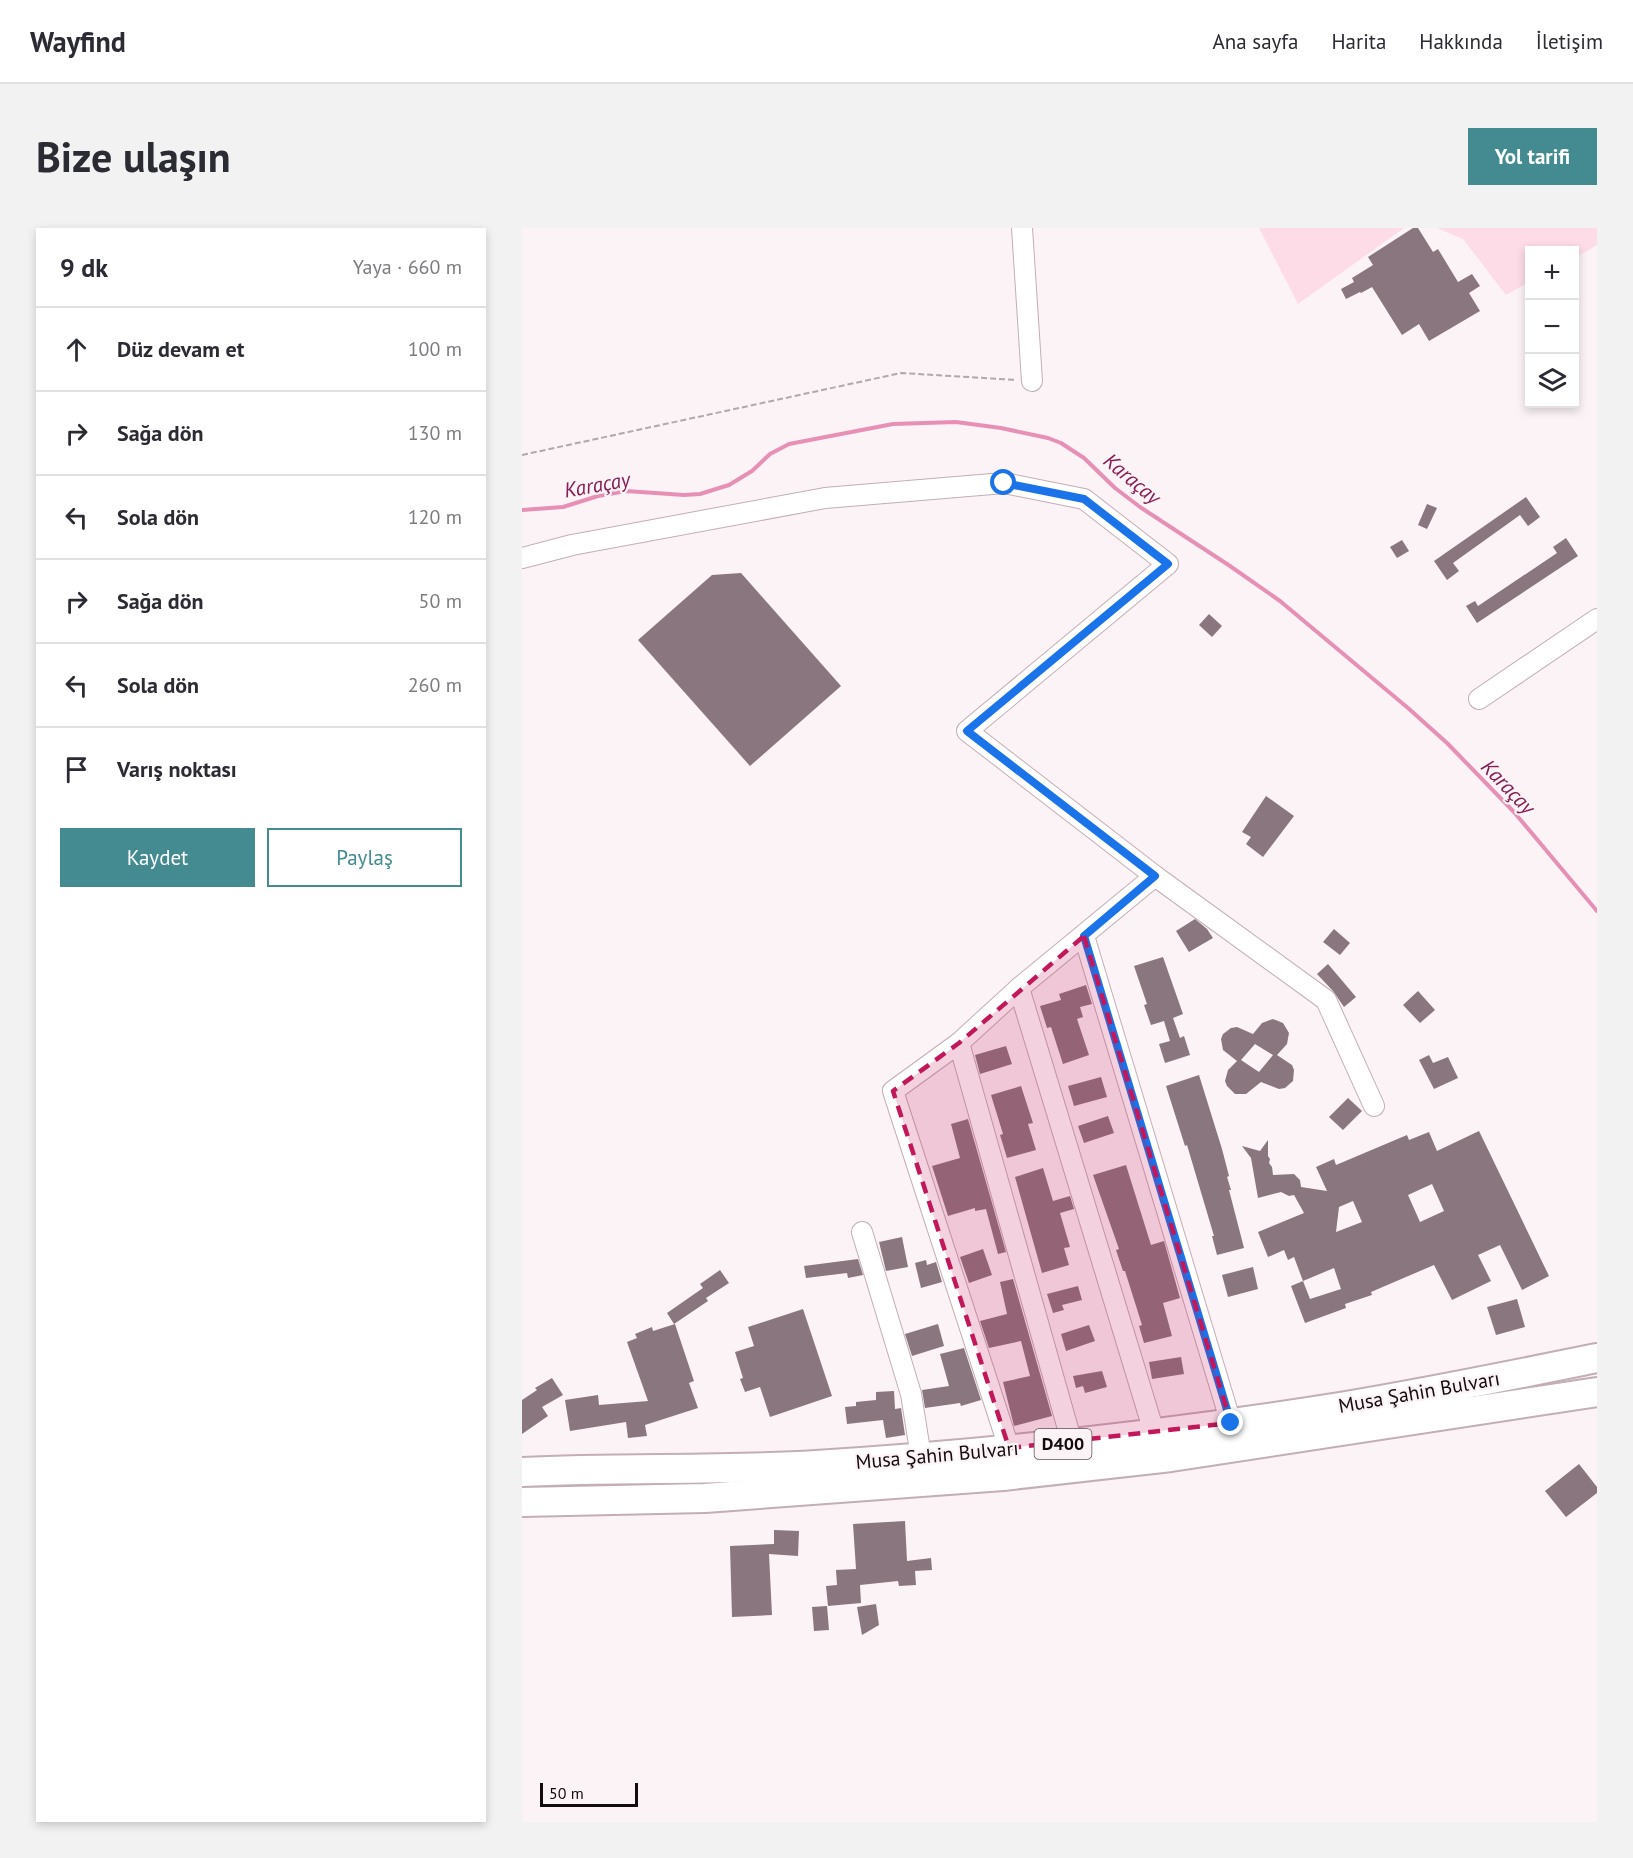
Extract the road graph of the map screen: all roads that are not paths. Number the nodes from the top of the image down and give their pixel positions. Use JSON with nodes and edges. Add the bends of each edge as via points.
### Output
{"nodes":[{"id":1,"x":1022,"y":228,"type":"edge"},
{"id":2,"x":1032,"y":381,"type":"road end"},
{"id":3,"x":522,"y":558,"type":"edge"},
{"id":4,"x":1597,"y":619,"type":"edge"},
{"id":5,"x":1479,"y":699,"type":"dead end"},
{"id":6,"x":1155,"y":876,"type":"junction"},
{"id":7,"x":1084,"y":936,"type":"junction"},
{"id":8,"x":1019,"y":988,"type":"junction"},
{"id":9,"x":959,"y":1043,"type":"junction"},
{"id":10,"x":1374,"y":1106,"type":"dead end"},
{"id":11,"x":862,"y":1232,"type":"dead end"},
{"id":12,"x":1597,"y":1358,"type":"edge"},
{"id":13,"x":1596,"y":1394,"type":"edge"},
{"id":14,"x":1231,"y":1423,"type":"junction"},
{"id":15,"x":1154,"y":1432,"type":"junction"},
{"id":16,"x":1072,"y":1443,"type":"junction"},
{"id":17,"x":1009,"y":1448,"type":"junction"},
{"id":18,"x":921,"y":1457,"type":"junction"},
{"id":19,"x":522,"y":1472,"type":"edge"},
{"id":20,"x":522,"y":1502,"type":"edge"}],
"edges":[{"from":1,"to":2,"type":"street"},
{"from":3,"to":6,"type":"street","via":[[572,545],[825,498],[1004,483],[1084,499],[1168,564],[967,731]]},
{"from":4,"to":5,"type":"street"},
{"from":6,"to":7,"type":"street"},
{"from":6,"to":10,"type":"street","via":[[1326,1000]]},
{"from":7,"to":8,"type":"street"},
{"from":7,"to":14,"type":"street"},
{"from":8,"to":9,"type":"street"},
{"from":8,"to":15,"type":"street"},
{"from":9,"to":16,"type":"street"},
{"from":9,"to":17,"type":"street","via":[[893,1091]]},
{"from":11,"to":18,"type":"street","via":[[911,1394]]},
{"from":12,"to":14,"type":"highway","name":"Musa Şahin Bulvarı","number":"D400","via":[[1347,1406]]},
{"from":13,"to":20,"type":"highway","name":"Musa Şahin Bulvarı","number":"D400","via":[[1171,1457],[1003,1476],[705,1498]]},
{"from":14,"to":15,"type":"highway","name":"Musa Şahin Bulvarı","number":"D400"},
{"from":15,"to":16,"type":"highway","name":"Musa Şahin Bulvarı","number":"D400"},
{"from":16,"to":17,"type":"highway","name":"Musa Şahin Bulvarı","number":"D400"},
{"from":17,"to":18,"type":"highway","name":"Musa Şahin Bulvarı","number":"D400"},
{"from":18,"to":19,"type":"highway","name":"Musa Şahin Bulvarı","number":"D400","via":[[716,1469]]}]}
